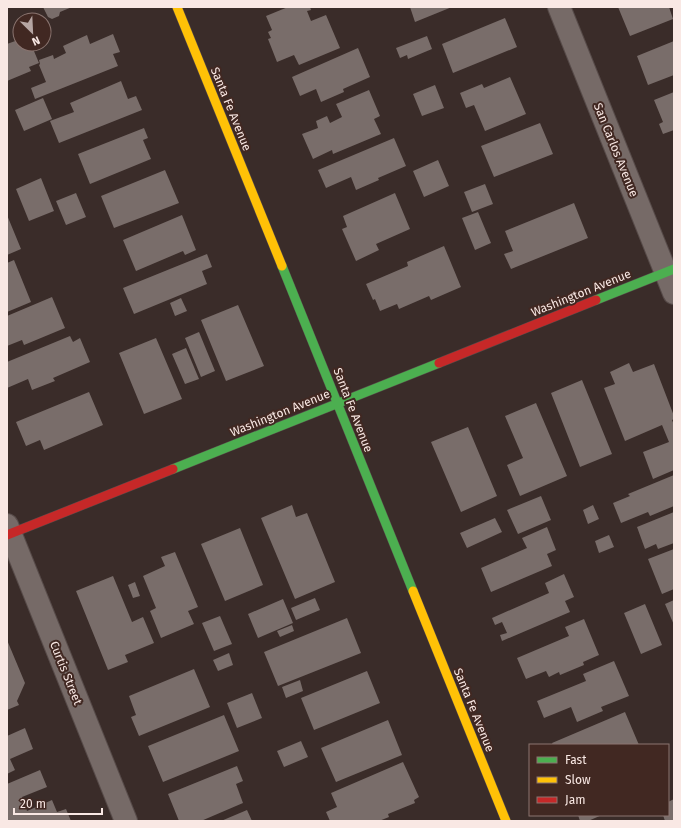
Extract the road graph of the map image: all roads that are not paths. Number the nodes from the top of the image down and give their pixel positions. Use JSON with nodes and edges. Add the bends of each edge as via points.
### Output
{"nodes":[{"id":1,"x":177,"y":7,"type":"edge"},
{"id":2,"x":559,"y":7,"type":"edge"},
{"id":3,"x":670,"y":271,"type":"edge"},
{"id":4,"x":674,"y":293,"type":"edge"},
{"id":5,"x":337,"y":403,"type":"junction"},
{"id":6,"x":8,"y":531,"type":"edge"},
{"id":7,"x":126,"y":821,"type":"edge"},
{"id":8,"x":506,"y":821,"type":"edge"}],
"edges":[{"from":1,"to":5,"type":"street","name":"Santa Fe Avenue"},
{"from":2,"to":3,"type":"street","name":"San Carlos Avenue"},
{"from":3,"to":4,"type":"street","name":"San Carlos Avenue"},
{"from":3,"to":5,"type":"street","name":"Washington Avenue"},
{"from":5,"to":6,"type":"street","name":"Washington Avenue"},
{"from":5,"to":8,"type":"street","name":"Santa Fe Avenue"},
{"from":6,"to":7,"type":"street","name":"Curtis Street"}]}
